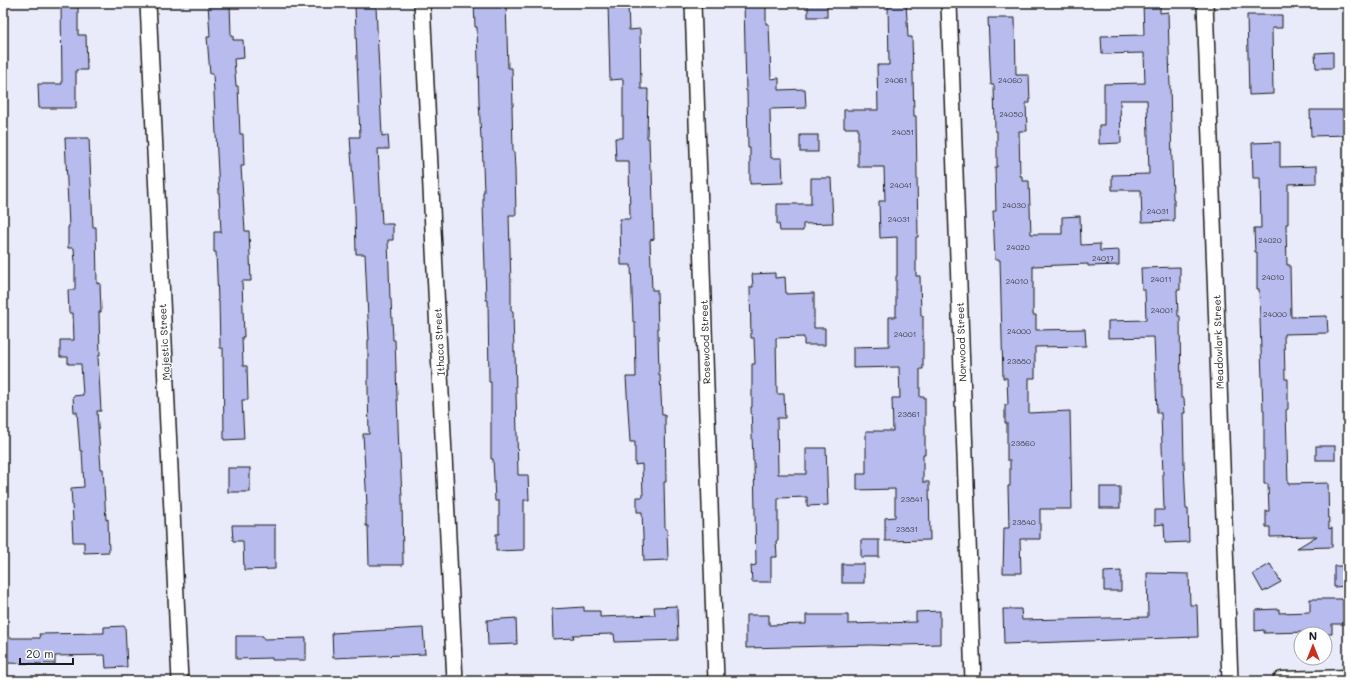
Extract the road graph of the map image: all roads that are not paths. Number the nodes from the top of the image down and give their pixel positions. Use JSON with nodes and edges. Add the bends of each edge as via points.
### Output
{"nodes":[{"id":1,"x":148,"y":3,"type":"edge"},
{"id":2,"x":422,"y":3,"type":"edge"},
{"id":3,"x":693,"y":3,"type":"edge"},
{"id":4,"x":949,"y":3,"type":"edge"},
{"id":5,"x":1206,"y":3,"type":"edge"},
{"id":6,"x":1348,"y":679,"type":"edge"},
{"id":7,"x":180,"y":681,"type":"edge"},
{"id":8,"x":455,"y":681,"type":"edge"},
{"id":9,"x":716,"y":681,"type":"edge"},
{"id":10,"x":973,"y":681,"type":"edge"},
{"id":11,"x":1230,"y":681,"type":"edge"},
{"id":12,"x":1282,"y":681,"type":"edge"}],
"edges":[{"from":1,"to":7,"type":"street","name":"Majestic Street"},
{"from":2,"to":8,"type":"street","name":"Ithaca Street"},
{"from":3,"to":9,"type":"street","name":"Rosewood Street"},
{"from":4,"to":10,"type":"street","name":"Norwood Street"},
{"from":5,"to":11,"type":"street","name":"Meadowlark Street"},
{"from":6,"to":12,"type":"street"}]}
